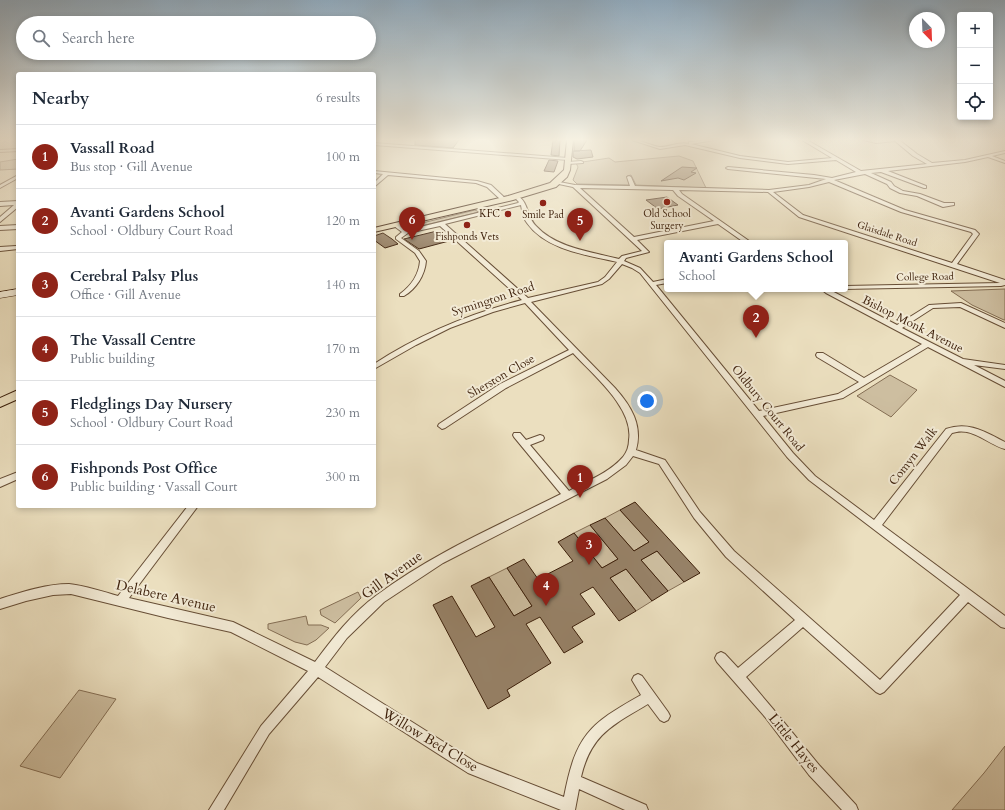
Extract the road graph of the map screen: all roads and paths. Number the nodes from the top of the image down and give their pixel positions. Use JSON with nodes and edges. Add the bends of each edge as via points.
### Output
{"nodes":[{"id":1,"x":629,"y":177,"type":"dead end"},
{"id":2,"x":15,"y":178,"type":"edge"},
{"id":3,"x":435,"y":178,"type":"edge"},
{"id":4,"x":560,"y":178,"type":"edge"},
{"id":5,"x":822,"y":178,"type":"edge"},
{"id":6,"x":840,"y":178,"type":"edge"},
{"id":7,"x":878,"y":178,"type":"edge"},
{"id":8,"x":900,"y":178,"type":"edge"},
{"id":9,"x":831,"y":180,"type":"junction"},
{"id":10,"x":551,"y":184,"type":"junction"},
{"id":11,"x":575,"y":186,"type":"junction"},
{"id":12,"x":0,"y":187,"type":"edge"},
{"id":13,"x":924,"y":187,"type":"dead end"},
{"id":14,"x":633,"y":188,"type":"junction"},
{"id":15,"x":675,"y":189,"type":"junction"},
{"id":16,"x":769,"y":191,"type":"junction"},
{"id":17,"x":516,"y":196,"type":"junction"},
{"id":18,"x":503,"y":199,"type":"junction"},
{"id":19,"x":522,"y":202,"type":"junction"},
{"id":20,"x":16,"y":203,"type":"edge"},
{"id":21,"x":0,"y":204,"type":"edge"},
{"id":22,"x":952,"y":204,"type":"dead end"},
{"id":23,"x":16,"y":205,"type":"edge"},
{"id":24,"x":508,"y":207,"type":"junction"},
{"id":25,"x":524,"y":211,"type":"junction"},
{"id":26,"x":0,"y":220,"type":"edge"},
{"id":27,"x":720,"y":222,"type":"junction"},
{"id":28,"x":442,"y":224,"type":"junction"},
{"id":29,"x":396,"y":225,"type":"junction"},
{"id":30,"x":16,"y":227,"type":"edge"},
{"id":31,"x":0,"y":228,"type":"edge"},
{"id":32,"x":376,"y":230,"type":"edge"},
{"id":33,"x":406,"y":232,"type":"junction"},
{"id":34,"x":633,"y":238,"type":"junction"},
{"id":35,"x":745,"y":240,"type":"edge"},
{"id":36,"x":16,"y":248,"type":"dead end"},
{"id":37,"x":0,"y":249,"type":"edge"},
{"id":38,"x":620,"y":261,"type":"junction"},
{"id":39,"x":953,"y":265,"type":"junction"},
{"id":40,"x":664,"y":282,"type":"edge"},
{"id":41,"x":1005,"y":282,"type":"edge"},
{"id":42,"x":653,"y":284,"type":"junction"},
{"id":43,"x":848,"y":288,"type":"edge"},
{"id":44,"x":16,"y":292,"type":"edge"},
{"id":45,"x":830,"y":292,"type":"edge"},
{"id":46,"x":0,"y":295,"type":"edge"},
{"id":47,"x":402,"y":295,"type":"dead end"},
{"id":48,"x":527,"y":300,"type":"junction"},
{"id":49,"x":1005,"y":326,"type":"edge"},
{"id":50,"x":897,"y":328,"type":"junction"},
{"id":51,"x":927,"y":344,"type":"junction"},
{"id":52,"x":574,"y":350,"type":"junction"},
{"id":53,"x":820,"y":355,"type":"dead end"},
{"id":54,"x":958,"y":360,"type":"junction"},
{"id":55,"x":376,"y":366,"type":"edge"},
{"id":56,"x":1005,"y":367,"type":"edge"},
{"id":57,"x":865,"y":382,"type":"junction"},
{"id":58,"x":1005,"y":384,"type":"edge"},
{"id":59,"x":16,"y":395,"type":"edge"},
{"id":60,"x":0,"y":403,"type":"edge"},
{"id":61,"x":757,"y":414,"type":"junction"},
{"id":62,"x":442,"y":426,"type":"dead end"},
{"id":63,"x":517,"y":435,"type":"dead end"},
{"id":64,"x":540,"y":438,"type":"dead end"},
{"id":65,"x":525,"y":444,"type":"junction"},
{"id":66,"x":1005,"y":446,"type":"edge"},
{"id":67,"x":631,"y":452,"type":"junction"},
{"id":68,"x":16,"y":476,"type":"edge"},
{"id":69,"x":0,"y":483,"type":"edge"},
{"id":70,"x":567,"y":495,"type":"junction"},
{"id":71,"x":192,"y":508,"type":"edge"},
{"id":72,"x":875,"y":526,"type":"junction"},
{"id":73,"x":967,"y":595,"type":"junction"},
{"id":74,"x":120,"y":601,"type":"junction"},
{"id":75,"x":0,"y":604,"type":"edge"},
{"id":76,"x":803,"y":620,"type":"junction"},
{"id":77,"x":1005,"y":623,"type":"edge"},
{"id":78,"x":721,"y":658,"type":"dead end"},
{"id":79,"x":317,"y":669,"type":"junction"},
{"id":80,"x":738,"y":676,"type":"junction"},
{"id":81,"x":638,"y":680,"type":"dead end"},
{"id":82,"x":649,"y":697,"type":"junction"},
{"id":83,"x":664,"y":716,"type":"dead end"},
{"id":84,"x":575,"y":781,"type":"junction"},
{"id":85,"x":569,"y":808,"type":"edge"},
{"id":86,"x":216,"y":810,"type":"edge"},
{"id":87,"x":641,"y":810,"type":"edge"},
{"id":88,"x":851,"y":810,"type":"edge"}],
"edges":[{"from":1,"to":14,"type":"street"},
{"from":2,"to":12,"type":"street"},
{"from":3,"to":18,"type":"street","via":[[477,182],[489,186]]},
{"from":4,"to":10,"type":"main road"},
{"from":5,"to":9,"type":"street"},
{"from":6,"to":9,"type":"street"},
{"from":7,"to":22,"type":"street","via":[[902,192],[943,204]]},
{"from":8,"to":13,"type":"street"},
{"from":9,"to":16,"type":"street","via":[[804,187]]},
{"from":9,"to":39,"type":"street","via":[[902,211],[973,231],[976,234]]},
{"from":10,"to":11,"type":"street"},
{"from":10,"to":17,"type":"main road"},
{"from":11,"to":14,"type":"street"},
{"from":11,"to":34,"type":"street"},
{"from":14,"to":15,"type":"street"},
{"from":15,"to":16,"type":"street"},
{"from":15,"to":27,"type":"street"},
{"from":16,"to":39,"type":"street","name":"Glaisdale Road","via":[[801,216]]},
{"from":17,"to":18,"type":"main road"},
{"from":17,"to":19,"type":"street"},
{"from":18,"to":29,"type":"main road"},
{"from":19,"to":24,"type":"street"},
{"from":19,"to":25,"type":"street","name":"Oldbury Court Road"},
{"from":20,"to":21,"type":"street"},
{"from":23,"to":26,"type":"street"},
{"from":24,"to":25,"type":"street"},
{"from":24,"to":28,"type":"street"},
{"from":25,"to":38,"type":"street","name":"Oldbury Court Road","via":[[535,228],[554,241],[580,252]]},
{"from":27,"to":34,"type":"street"},
{"from":27,"to":35,"type":"street"},
{"from":28,"to":33,"type":"street"},
{"from":28,"to":48,"type":"street"},
{"from":29,"to":32,"type":"main road"},
{"from":29,"to":33,"type":"street"},
{"from":30,"to":31,"type":"street"},
{"from":33,"to":47,"type":"street","via":[[398,238],[418,253],[423,262],[414,284]]},
{"from":34,"to":38,"type":"street","via":[[646,252],[626,256]]},
{"from":36,"to":37,"type":"street"},
{"from":38,"to":42,"type":"street","name":"Oldbury Court Road","via":[[636,268]]},
{"from":38,"to":48,"type":"street","name":"Symington Road","via":[[600,283]]},
{"from":39,"to":41,"type":"street","name":"Glaisdale Road"},
{"from":40,"to":42,"type":"street"},
{"from":41,"to":43,"type":"street","name":"College Road","via":[[999,285]]},
{"from":42,"to":61,"type":"street","name":"Oldbury Court Road"},
{"from":44,"to":46,"type":"main road"},
{"from":45,"to":50,"type":"street","name":"Bishop Monk Avenue"},
{"from":48,"to":52,"type":"street"},
{"from":48,"to":55,"type":"street","name":"Symington Road","via":[[428,336]]},
{"from":49,"to":50,"type":"street","via":[[960,305],[939,305],[932,306]]},
{"from":50,"to":51,"type":"street","name":"Bishop Monk Avenue"},
{"from":51,"to":54,"type":"street","name":"Bishop Monk Avenue"},
{"from":51,"to":57,"type":"street"},
{"from":52,"to":62,"type":"street","name":"Sherston Close","via":[[503,386]]},
{"from":52,"to":67,"type":"street","via":[[612,390],[632,418],[635,434]]},
{"from":53,"to":57,"type":"street"},
{"from":54,"to":56,"type":"street"},
{"from":54,"to":58,"type":"street","name":"Bishop Monk Avenue"},
{"from":57,"to":61,"type":"street","via":[[840,396]]},
{"from":59,"to":60,"type":"main road"},
{"from":61,"to":72,"type":"street","name":"Oldbury Court Road","via":[[812,478]]},
{"from":63,"to":65,"type":"street"},
{"from":64,"to":65,"type":"street"},
{"from":65,"to":70,"type":"street"},
{"from":66,"to":72,"type":"street","name":"Comyn Walk","via":[[967,429],[948,431]]},
{"from":67,"to":70,"type":"street","name":"Gill Avenue","via":[[628,458],[604,476]]},
{"from":67,"to":76,"type":"street","via":[[662,462],[690,505],[721,544]]},
{"from":68,"to":69,"type":"street"},
{"from":70,"to":79,"type":"street","name":"Gill Avenue","via":[[441,559],[380,599],[343,634]]},
{"from":71,"to":74,"type":"street"},
{"from":72,"to":73,"type":"street","name":"Oldbury Court Road"},
{"from":73,"to":76,"type":"street","via":[[880,688]]},
{"from":73,"to":77,"type":"street","name":"Oldbury Court Road"},
{"from":74,"to":75,"type":"street","name":"Delabere Avenue","via":[[72,589],[53,590]]},
{"from":74,"to":79,"type":"street","name":"Delabere Avenue","via":[[233,627]]},
{"from":76,"to":80,"type":"street"},
{"from":78,"to":80,"type":"street","name":"Little Hayes"},
{"from":79,"to":85,"type":"street","name":"Willow Bed Close","via":[[473,768]]},
{"from":79,"to":86,"type":"street","name":"Gill Avenue","via":[[265,730]]},
{"from":80,"to":88,"type":"street","name":"Little Hayes","via":[[814,770]]},
{"from":81,"to":82,"type":"street"},
{"from":82,"to":83,"type":"street"},
{"from":82,"to":84,"type":"street","name":"Willow Bed Close","via":[[613,718],[592,737],[580,756]]},
{"from":84,"to":85,"type":"street","name":"Willow Bed Close"},
{"from":84,"to":87,"type":"street"}]}
